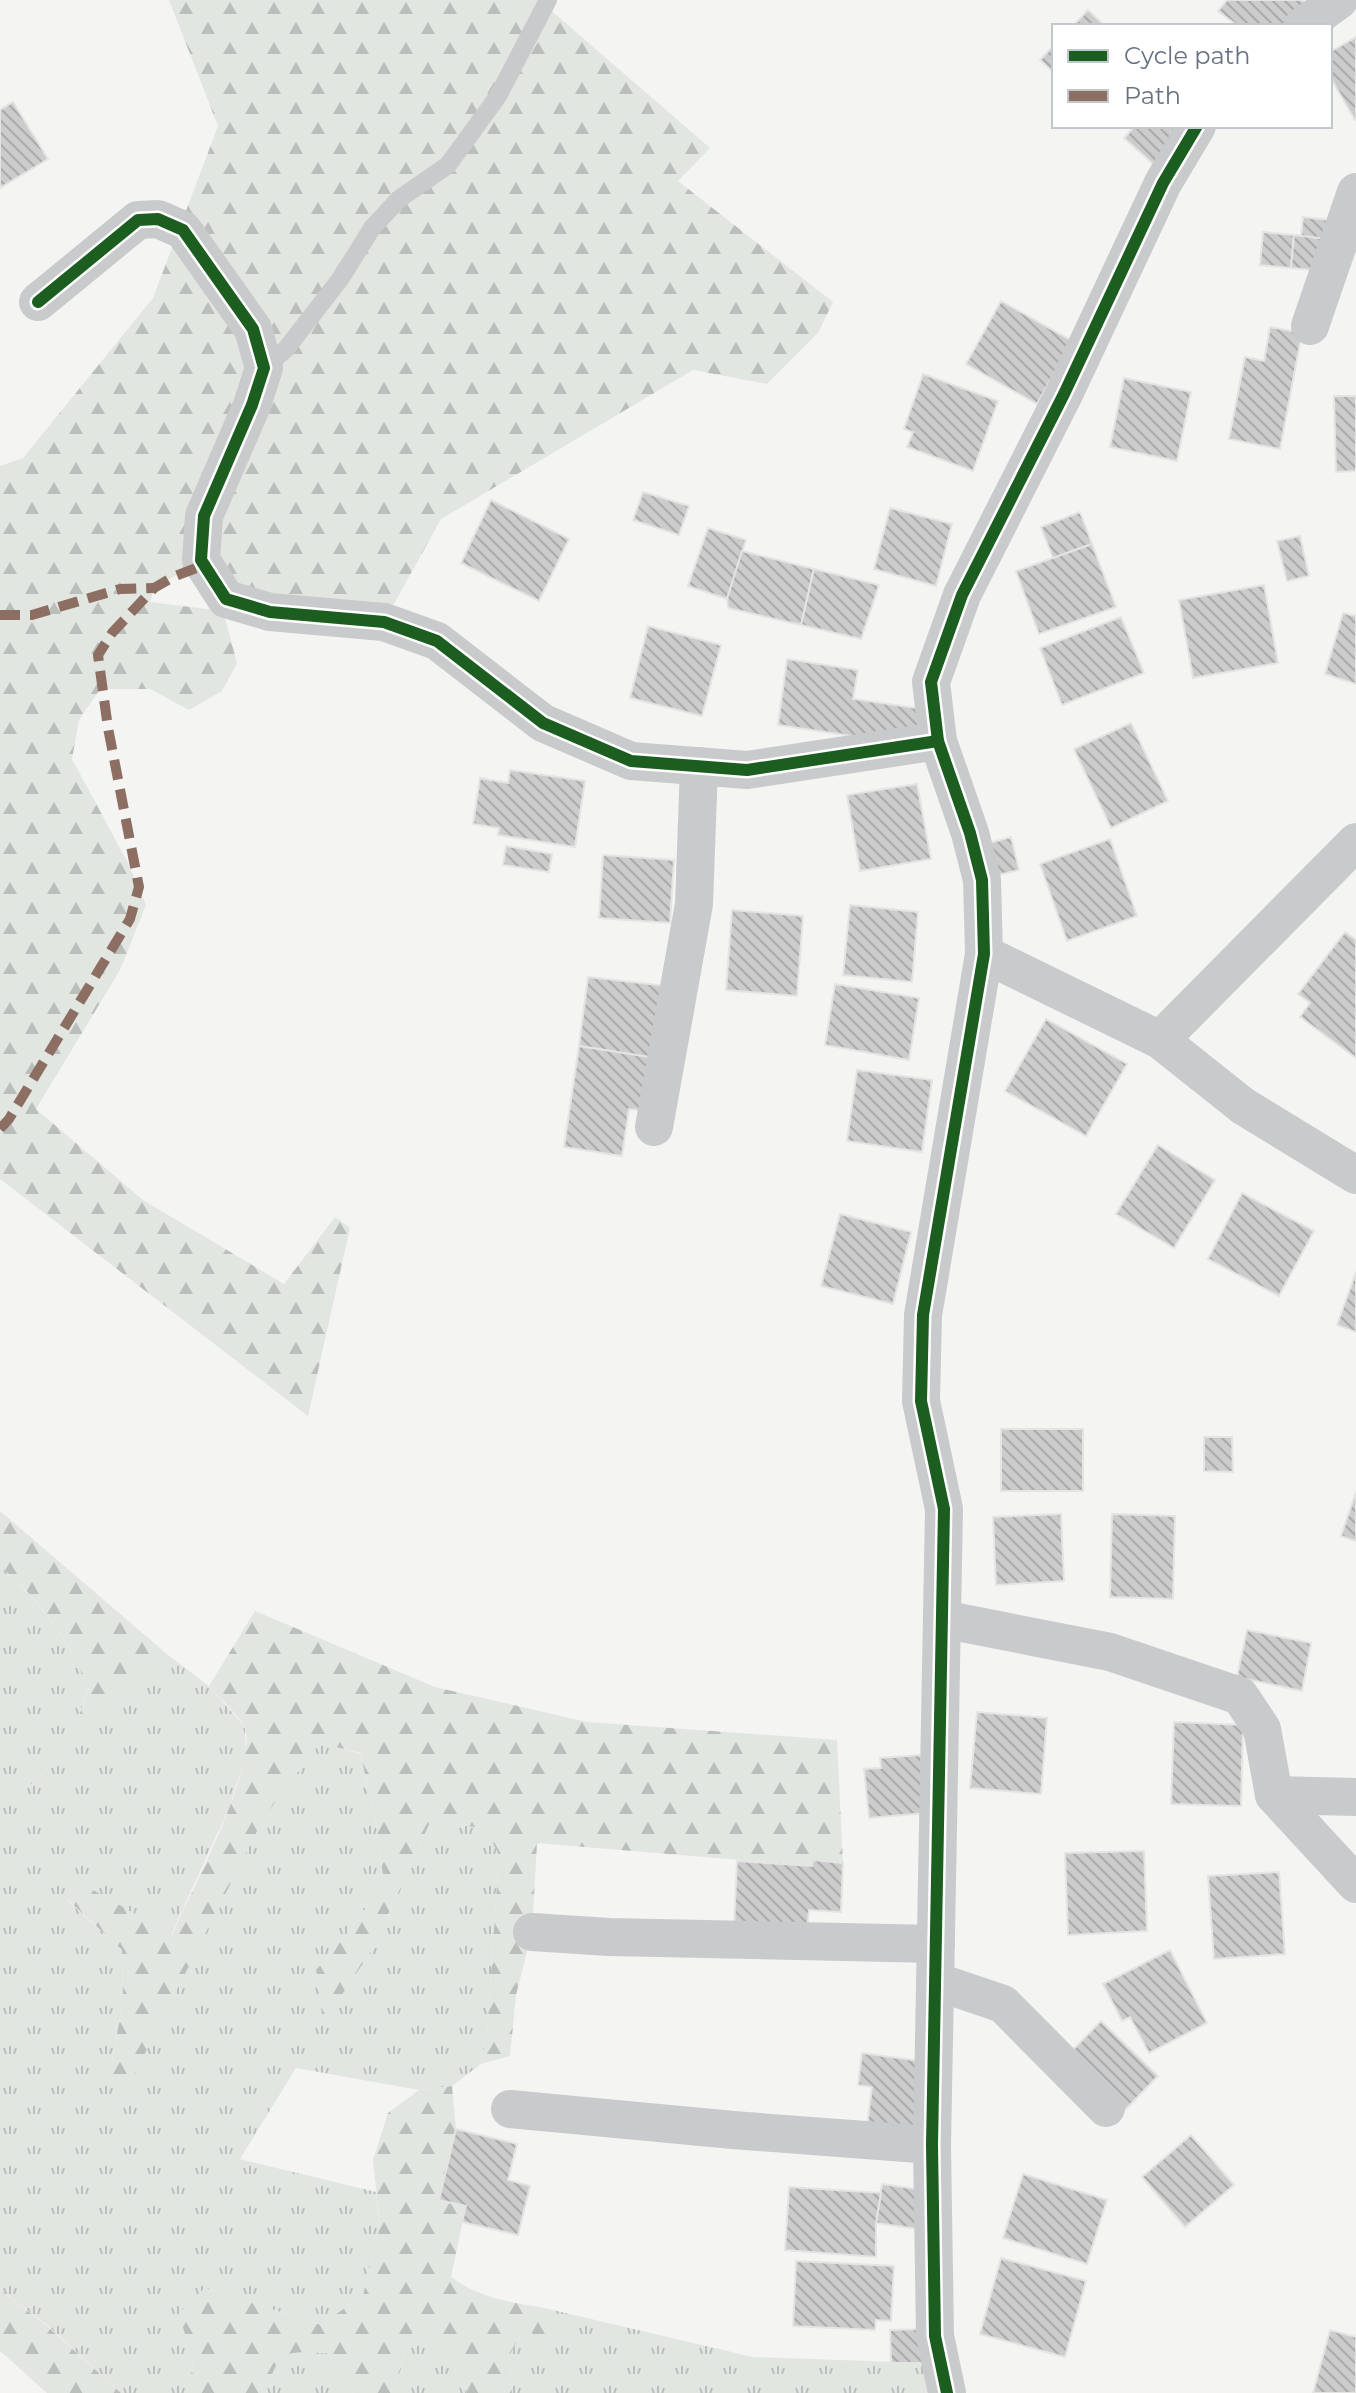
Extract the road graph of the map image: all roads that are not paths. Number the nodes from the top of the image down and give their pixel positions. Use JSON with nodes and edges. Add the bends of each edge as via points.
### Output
{"nodes":[{"id":1,"x":548,"y":0,"type":"edge"},
{"id":2,"x":1339,"y":0,"type":"edge"},
{"id":3,"x":1306,"y":24,"type":"edge"},
{"id":4,"x":1196,"y":128,"type":"edge"},
{"id":5,"x":1356,"y":192,"type":"edge"},
{"id":6,"x":38,"y":302,"type":"dead end"},
{"id":7,"x":1310,"y":326,"type":"dead end"},
{"id":8,"x":264,"y":368,"type":"junction"},
{"id":9,"x":938,"y":741,"type":"junction"},
{"id":10,"x":699,"y":766,"type":"junction"},
{"id":11,"x":1356,"y":842,"type":"edge"},
{"id":12,"x":984,"y":954,"type":"junction"},
{"id":13,"x":1160,"y":1040,"type":"junction"},
{"id":14,"x":654,"y":1127,"type":"dead end"},
{"id":15,"x":1356,"y":1175,"type":"edge"},
{"id":16,"x":942,"y":1619,"type":"junction"},
{"id":17,"x":1274,"y":1795,"type":"junction"},
{"id":18,"x":1356,"y":1797,"type":"edge"},
{"id":19,"x":1356,"y":1884,"type":"edge"},
{"id":20,"x":532,"y":1932,"type":"dead end"},
{"id":21,"x":935,"y":1963,"type":"junction"},
{"id":22,"x":1106,"y":2108,"type":"dead end"},
{"id":23,"x":510,"y":2109,"type":"dead end"},
{"id":24,"x":932,"y":2145,"type":"junction"},
{"id":25,"x":947,"y":2393,"type":"edge"}],
"edges":[{"from":1,"to":8,"type":"lane","via":[[498,96],[448,165],[399,199],[372,228],[323,302]]},
{"from":2,"to":3,"type":"street"},
{"from":4,"to":9,"type":"street","via":[[1163,183],[962,595],[931,682]]},
{"from":5,"to":7,"type":"street"},
{"from":6,"to":8,"type":"street","via":[[138,220],[158,219],[183,230],[253,329]]},
{"from":8,"to":10,"type":"street","via":[[204,516],[201,560],[226,599],[270,612],[384,622],[437,641],[543,723],[631,761]]},
{"from":9,"to":10,"type":"street","via":[[747,770]]},
{"from":9,"to":12,"type":"street","via":[[982,880]]},
{"from":10,"to":14,"type":"street","via":[[694,904]]},
{"from":11,"to":13,"type":"street"},
{"from":12,"to":13,"type":"street"},
{"from":12,"to":16,"type":"street","via":[[923,1315],[921,1401],[944,1509]]},
{"from":13,"to":15,"type":"street","via":[[1243,1106]]},
{"from":16,"to":17,"type":"street","via":[[1110,1652],[1240,1696],[1262,1729]]},
{"from":16,"to":21,"type":"street"},
{"from":17,"to":18,"type":"street"},
{"from":17,"to":19,"type":"street"},
{"from":20,"to":21,"type":"street"},
{"from":21,"to":22,"type":"street","via":[[1003,2004]]},
{"from":21,"to":24,"type":"street"},
{"from":23,"to":24,"type":"street"},
{"from":24,"to":25,"type":"street","via":[[935,2336]]}]}
